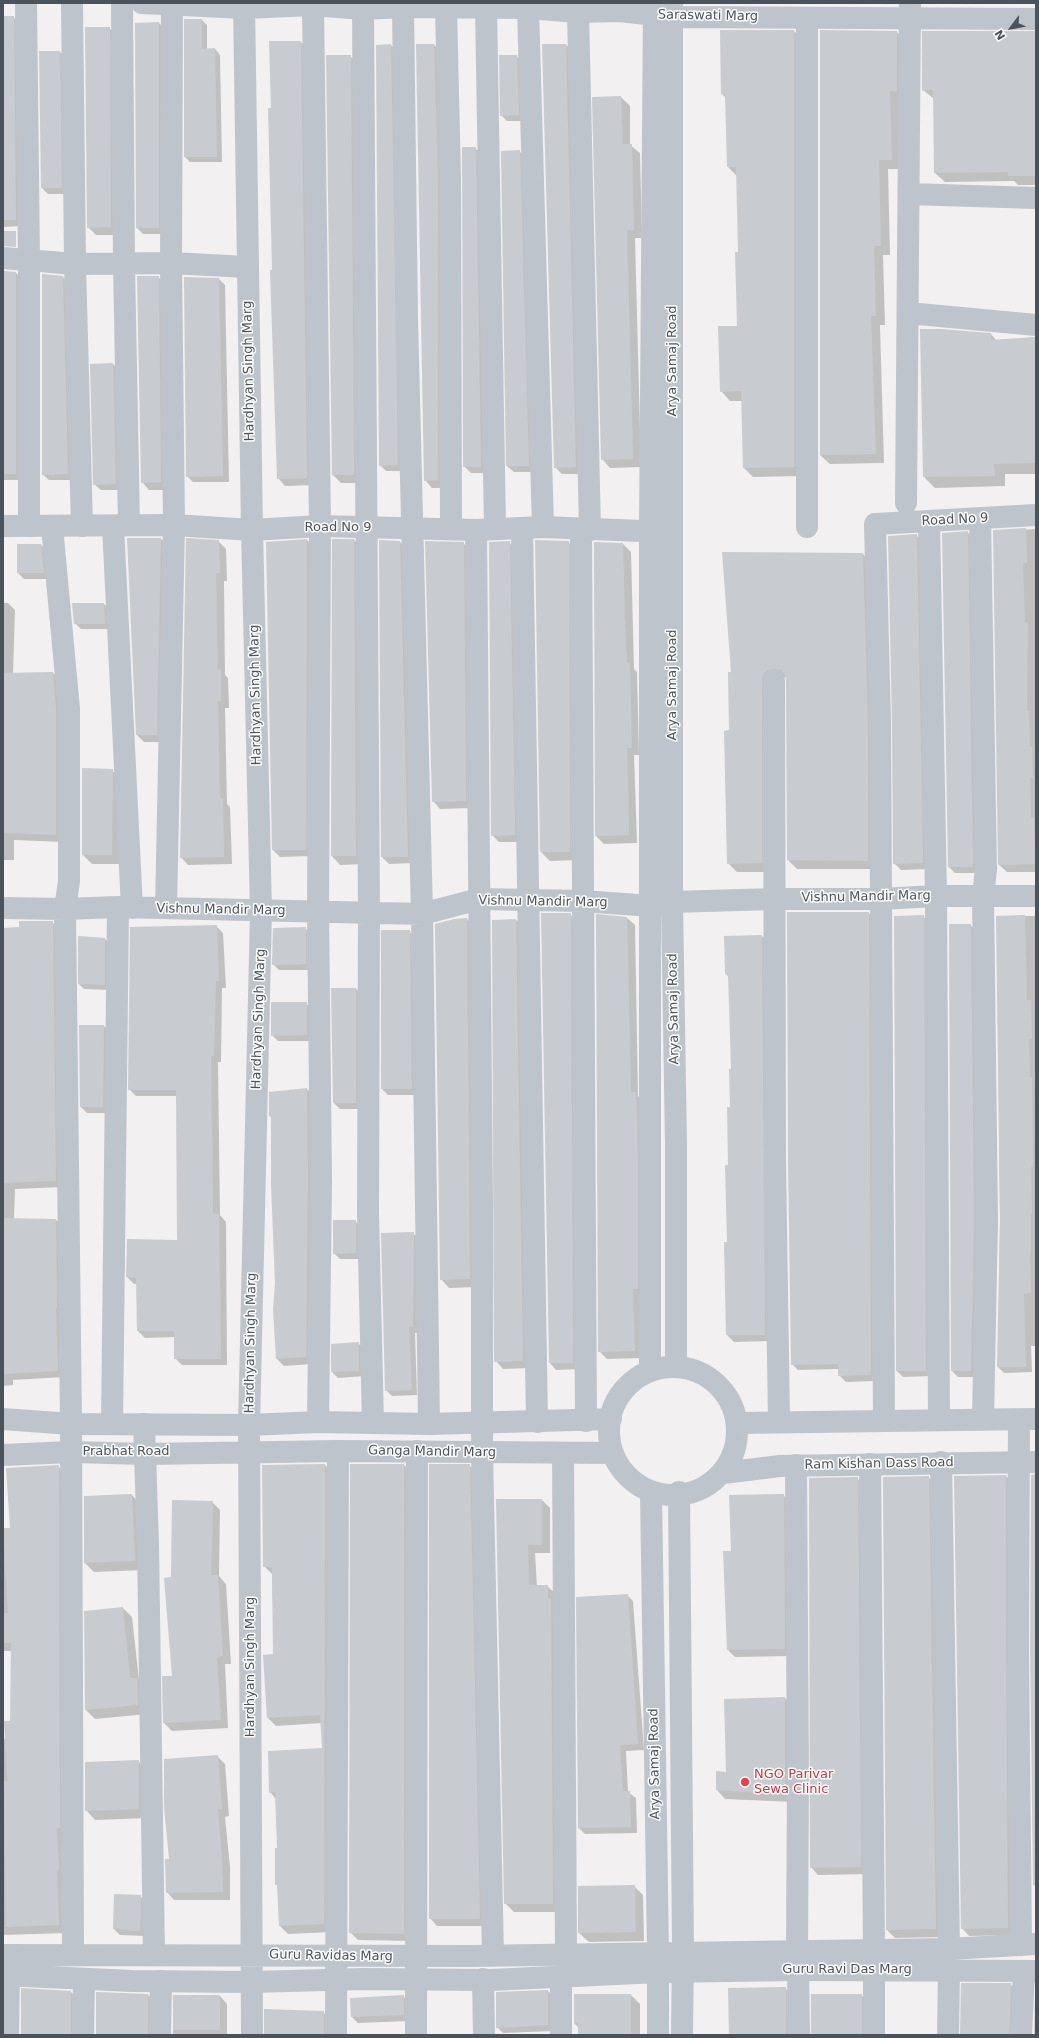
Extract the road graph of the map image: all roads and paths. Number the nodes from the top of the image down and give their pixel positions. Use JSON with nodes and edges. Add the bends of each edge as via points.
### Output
{"nodes":[{"id":1,"x":26,"y":3,"type":"edge"},
{"id":2,"x":72,"y":3,"type":"edge"},
{"id":3,"x":122,"y":3,"type":"edge"},
{"id":4,"x":142,"y":3,"type":"edge"},
{"id":5,"x":172,"y":4,"type":"edge"},
{"id":6,"x":244,"y":5,"type":"edge"},
{"id":7,"x":313,"y":5,"type":"junction"},
{"id":8,"x":403,"y":7,"type":"junction"},
{"id":9,"x":446,"y":8,"type":"junction"},
{"id":10,"x":486,"y":8,"type":"junction"},
{"id":11,"x":528,"y":8,"type":"junction"},
{"id":12,"x":363,"y":9,"type":"junction"},
{"id":13,"x":663,"y":10,"type":"edge"},
{"id":14,"x":910,"y":10,"type":"edge"},
{"id":15,"x":578,"y":12,"type":"junction"},
{"id":16,"x":807,"y":18,"type":"junction"},
{"id":17,"x":1036,"y":19,"type":"edge"},
{"id":18,"x":909,"y":194,"type":"junction"},
{"id":19,"x":1036,"y":198,"type":"edge"},
{"id":20,"x":3,"y":258,"type":"edge"},
{"id":21,"x":29,"y":260,"type":"junction"},
{"id":22,"x":171,"y":263,"type":"junction"},
{"id":23,"x":75,"y":264,"type":"junction"},
{"id":24,"x":124,"y":264,"type":"junction"},
{"id":25,"x":247,"y":267,"type":"junction"},
{"id":26,"x":908,"y":313,"type":"junction"},
{"id":27,"x":1036,"y":325,"type":"edge"},
{"id":28,"x":906,"y":503,"type":"dead end"},
{"id":29,"x":1036,"y":515,"type":"edge"},
{"id":30,"x":980,"y":518,"type":"junction"},
{"id":31,"x":929,"y":521,"type":"junction"},
{"id":32,"x":174,"y":525,"type":"junction"},
{"id":33,"x":3,"y":526,"type":"edge"},
{"id":34,"x":29,"y":526,"type":"junction"},
{"id":35,"x":82,"y":526,"type":"junction"},
{"id":36,"x":121,"y":526,"type":"junction"},
{"id":37,"x":320,"y":526,"type":"junction"},
{"id":38,"x":52,"y":527,"type":"junction"},
{"id":39,"x":543,"y":527,"type":"junction"},
{"id":40,"x":807,"y":527,"type":"dead end"},
{"id":41,"x":365,"y":528,"type":"junction"},
{"id":42,"x":414,"y":528,"type":"junction"},
{"id":43,"x":451,"y":528,"type":"junction"},
{"id":44,"x":522,"y":528,"type":"junction"},
{"id":45,"x":252,"y":530,"type":"junction"},
{"id":46,"x":485,"y":530,"type":"junction"},
{"id":47,"x":586,"y":530,"type":"junction"},
{"id":48,"x":650,"y":532,"type":"junction"},
{"id":49,"x":673,"y":532,"type":"junction"},
{"id":50,"x":774,"y":681,"type":"dead end"},
{"id":51,"x":936,"y":896,"type":"junction"},
{"id":52,"x":983,"y":896,"type":"junction"},
{"id":53,"x":1036,"y":896,"type":"edge"},
{"id":54,"x":479,"y":899,"type":"junction"},
{"id":55,"x":774,"y":899,"type":"junction"},
{"id":56,"x":880,"y":899,"type":"junction"},
{"id":57,"x":527,"y":901,"type":"junction"},
{"id":58,"x":583,"y":901,"type":"junction"},
{"id":59,"x":662,"y":904,"type":"junction"},
{"id":60,"x":3,"y":908,"type":"edge"},
{"id":61,"x":125,"y":908,"type":"junction"},
{"id":62,"x":166,"y":908,"type":"junction"},
{"id":63,"x":65,"y":909,"type":"junction"},
{"id":64,"x":261,"y":910,"type":"junction"},
{"id":65,"x":318,"y":911,"type":"junction"},
{"id":66,"x":369,"y":912,"type":"junction"},
{"id":67,"x":422,"y":914,"type":"junction"},
{"id":68,"x":676,"y":1367,"type":"junction"},
{"id":69,"x":650,"y":1371,"type":"junction"},
{"id":70,"x":3,"y":1419,"type":"edge"},
{"id":71,"x":611,"y":1419,"type":"junction"},
{"id":72,"x":940,"y":1419,"type":"junction"},
{"id":73,"x":1028,"y":1419,"type":"edge"},
{"id":74,"x":983,"y":1420,"type":"junction"},
{"id":75,"x":586,"y":1421,"type":"junction"},
{"id":76,"x":884,"y":1421,"type":"junction"},
{"id":77,"x":318,"y":1422,"type":"junction"},
{"id":78,"x":537,"y":1422,"type":"junction"},
{"id":79,"x":779,"y":1422,"type":"junction"},
{"id":80,"x":373,"y":1423,"type":"junction"},
{"id":81,"x":482,"y":1423,"type":"junction"},
{"id":82,"x":737,"y":1423,"type":"junction"},
{"id":83,"x":71,"y":1424,"type":"junction"},
{"id":84,"x":112,"y":1424,"type":"junction"},
{"id":85,"x":144,"y":1424,"type":"junction"},
{"id":86,"x":249,"y":1424,"type":"junction"},
{"id":87,"x":429,"y":1424,"type":"junction"},
{"id":88,"x":338,"y":1451,"type":"junction"},
{"id":89,"x":417,"y":1451,"type":"junction"},
{"id":90,"x":71,"y":1452,"type":"junction"},
{"id":91,"x":250,"y":1452,"type":"junction"},
{"id":92,"x":482,"y":1452,"type":"junction"},
{"id":93,"x":563,"y":1453,"type":"junction"},
{"id":94,"x":613,"y":1453,"type":"junction"},
{"id":95,"x":146,"y":1454,"type":"junction"},
{"id":96,"x":3,"y":1455,"type":"edge"},
{"id":97,"x":941,"y":1462,"type":"junction"},
{"id":98,"x":1027,"y":1462,"type":"edge"},
{"id":99,"x":870,"y":1464,"type":"junction"},
{"id":100,"x":796,"y":1465,"type":"junction"},
{"id":101,"x":723,"y":1473,"type":"junction"},
{"id":102,"x":651,"y":1492,"type":"junction"},
{"id":103,"x":679,"y":1492,"type":"junction"},
{"id":104,"x":1029,"y":1945,"type":"edge"},
{"id":105,"x":874,"y":1950,"type":"junction"},
{"id":106,"x":566,"y":1953,"type":"junction"},
{"id":107,"x":73,"y":1954,"type":"junction"},
{"id":108,"x":252,"y":1954,"type":"junction"},
{"id":109,"x":3,"y":1955,"type":"edge"},
{"id":110,"x":154,"y":1955,"type":"junction"},
{"id":111,"x":493,"y":1955,"type":"junction"},
{"id":112,"x":337,"y":1956,"type":"junction"},
{"id":113,"x":417,"y":1957,"type":"junction"},
{"id":114,"x":949,"y":1959,"type":"junction"},
{"id":115,"x":798,"y":1960,"type":"junction"},
{"id":116,"x":658,"y":1962,"type":"junction"},
{"id":117,"x":683,"y":1962,"type":"junction"},
{"id":118,"x":874,"y":1971,"type":"junction"},
{"id":119,"x":1030,"y":1971,"type":"edge"},
{"id":120,"x":6,"y":1975,"type":"edge"},
{"id":121,"x":561,"y":1977,"type":"junction"},
{"id":122,"x":84,"y":1979,"type":"junction"},
{"id":123,"x":416,"y":1979,"type":"junction"},
{"id":124,"x":336,"y":1980,"type":"junction"},
{"id":125,"x":483,"y":1980,"type":"junction"},
{"id":126,"x":161,"y":1981,"type":"junction"},
{"id":127,"x":252,"y":1982,"type":"junction"},
{"id":128,"x":8,"y":2035,"type":"edge"},
{"id":129,"x":83,"y":2035,"type":"edge"},
{"id":130,"x":160,"y":2035,"type":"edge"},
{"id":131,"x":252,"y":2035,"type":"edge"},
{"id":132,"x":336,"y":2035,"type":"edge"},
{"id":133,"x":416,"y":2035,"type":"edge"},
{"id":134,"x":484,"y":2035,"type":"edge"},
{"id":135,"x":561,"y":2035,"type":"edge"},
{"id":136,"x":658,"y":2035,"type":"edge"},
{"id":137,"x":682,"y":2035,"type":"edge"},
{"id":138,"x":799,"y":2035,"type":"edge"},
{"id":139,"x":874,"y":2035,"type":"edge"},
{"id":140,"x":948,"y":2035,"type":"edge"},
{"id":141,"x":1021,"y":2035,"type":"edge"}],
"edges":[{"from":1,"to":21,"type":"street"},
{"from":2,"to":23,"type":"street"},
{"from":3,"to":24,"type":"street"},
{"from":4,"to":5,"type":"street","name":"Saraswati Marg"},
{"from":5,"to":6,"type":"street","name":"Saraswati Marg"},
{"from":5,"to":22,"type":"street"},
{"from":6,"to":7,"type":"street","name":"Saraswati Marg"},
{"from":6,"to":25,"type":"street","name":"Hardhyan Singh Marg"},
{"from":7,"to":12,"type":"street","name":"Saraswati Marg"},
{"from":7,"to":37,"type":"street"},
{"from":8,"to":9,"type":"street","name":"Saraswati Marg"},
{"from":8,"to":12,"type":"street","name":"Saraswati Marg"},
{"from":8,"to":42,"type":"street","via":[[407,319]]},
{"from":9,"to":10,"type":"street","name":"Saraswati Marg"},
{"from":9,"to":43,"type":"street","via":[[450,179]]},
{"from":10,"to":11,"type":"street","name":"Saraswati Marg"},
{"from":10,"to":46,"type":"street"},
{"from":11,"to":15,"type":"street","name":"Saraswati Marg"},
{"from":11,"to":39,"type":"street"},
{"from":12,"to":41,"type":"street"},
{"from":13,"to":15,"type":"street","name":"Saraswati Marg"},
{"from":13,"to":16,"type":"street","name":"Saraswati Marg"},
{"from":13,"to":48,"type":"street"},
{"from":13,"to":49,"type":"street","name":"Arya Samaj Road"},
{"from":14,"to":16,"type":"street","name":"Saraswati Marg"},
{"from":14,"to":17,"type":"street","name":"Saraswati Marg"},
{"from":14,"to":18,"type":"street"},
{"from":15,"to":47,"type":"street"},
{"from":16,"to":40,"type":"street"},
{"from":18,"to":19,"type":"street"},
{"from":18,"to":26,"type":"street"},
{"from":20,"to":21,"type":"street"},
{"from":21,"to":23,"type":"street"},
{"from":21,"to":34,"type":"street"},
{"from":22,"to":24,"type":"street"},
{"from":22,"to":25,"type":"street"},
{"from":22,"to":32,"type":"street"},
{"from":23,"to":24,"type":"street"},
{"from":23,"to":35,"type":"street"},
{"from":24,"to":36,"type":"street"},
{"from":25,"to":45,"type":"street","name":"Hardhyan Singh Marg"},
{"from":26,"to":27,"type":"street"},
{"from":26,"to":28,"type":"street"},
{"from":29,"to":30,"type":"street","name":"Road No 9"},
{"from":30,"to":31,"type":"street","name":"Road No 9"},
{"from":30,"to":52,"type":"street","via":[[986,869]]},
{"from":31,"to":51,"type":"street"},
{"from":31,"to":56,"type":"street","name":"Road No 9","via":[[875,524],[880,722]]},
{"from":32,"to":36,"type":"street","name":"Road No 9"},
{"from":32,"to":45,"type":"street","name":"Road No 9"},
{"from":32,"to":62,"type":"street"},
{"from":33,"to":34,"type":"street","name":"Road No 9"},
{"from":34,"to":38,"type":"street","name":"Road No 9"},
{"from":35,"to":36,"type":"street","name":"Road No 9"},
{"from":35,"to":38,"type":"street","name":"Road No 9"},
{"from":36,"to":61,"type":"street"},
{"from":37,"to":41,"type":"street","name":"Road No 9"},
{"from":37,"to":45,"type":"street","name":"Road No 9"},
{"from":37,"to":65,"type":"street"},
{"from":38,"to":63,"type":"street","via":[[69,709],[70,881]]},
{"from":39,"to":44,"type":"street","name":"Road No 9"},
{"from":39,"to":47,"type":"street","name":"Road No 9"},
{"from":41,"to":42,"type":"street","name":"Road No 9"},
{"from":41,"to":66,"type":"street"},
{"from":42,"to":43,"type":"street","name":"Road No 9"},
{"from":42,"to":67,"type":"street"},
{"from":43,"to":46,"type":"street","name":"Road No 9"},
{"from":44,"to":46,"type":"street","name":"Road No 9"},
{"from":44,"to":57,"type":"street"},
{"from":45,"to":64,"type":"street","name":"Hardhyan Singh Marg"},
{"from":46,"to":54,"type":"street"},
{"from":47,"to":48,"type":"street","name":"Road No 9"},
{"from":47,"to":58,"type":"street"},
{"from":48,"to":49,"type":"street","name":"Road No 9"},
{"from":48,"to":59,"type":"street"},
{"from":49,"to":59,"type":"street","name":"Arya Samaj Road"},
{"from":50,"to":55,"type":"street"},
{"from":51,"to":52,"type":"street","name":"Vishnu Mandir Marg"},
{"from":51,"to":56,"type":"street","name":"Vishnu Mandir Marg"},
{"from":51,"to":72,"type":"street"},
{"from":52,"to":53,"type":"street","name":"Vishnu Mandir Marg"},
{"from":52,"to":74,"type":"street","via":[[987,1220]]},
{"from":54,"to":57,"type":"street","name":"Vishnu Mandir Marg"},
{"from":54,"to":67,"type":"street","name":"Vishnu Mandir Marg"},
{"from":54,"to":81,"type":"street"},
{"from":55,"to":56,"type":"street","name":"Vishnu Mandir Marg"},
{"from":55,"to":59,"type":"street","name":"Vishnu Mandir Marg"},
{"from":55,"to":79,"type":"street"},
{"from":56,"to":76,"type":"street"},
{"from":57,"to":58,"type":"street","name":"Vishnu Mandir Marg"},
{"from":57,"to":78,"type":"street"},
{"from":58,"to":59,"type":"street","name":"Vishnu Mandir Marg"},
{"from":58,"to":75,"type":"street"},
{"from":59,"to":68,"type":"street","name":"Arya Samaj Road","via":[[676,1144]]},
{"from":59,"to":69,"type":"street"},
{"from":60,"to":63,"type":"street","name":"Vishnu Mandir Marg"},
{"from":61,"to":62,"type":"street","name":"Vishnu Mandir Marg"},
{"from":61,"to":63,"type":"street","name":"Vishnu Mandir Marg"},
{"from":61,"to":84,"type":"street"},
{"from":62,"to":64,"type":"street","name":"Vishnu Mandir Marg"},
{"from":63,"to":83,"type":"street"},
{"from":64,"to":65,"type":"street","name":"Vishnu Mandir Marg"},
{"from":64,"to":86,"type":"street","name":"Hardhyan Singh Marg"},
{"from":65,"to":66,"type":"street","name":"Vishnu Mandir Marg"},
{"from":65,"to":77,"type":"street","via":[[321,1181]]},
{"from":66,"to":67,"type":"street","name":"Vishnu Mandir Marg"},
{"from":66,"to":80,"type":"street","via":[[368,1213]]},
{"from":67,"to":87,"type":"street"},
{"from":68,"to":69,"type":"street"},
{"from":68,"to":82,"type":"street","via":[[698,1372],[716,1384],[730,1402]]},
{"from":69,"to":71,"type":"street","via":[[628,1385],[614,1406]]},
{"from":70,"to":83,"type":"street"},
{"from":71,"to":75,"type":"street"},
{"from":71,"to":94,"type":"street","via":[[609,1431]]},
{"from":72,"to":74,"type":"street"},
{"from":72,"to":76,"type":"street"},
{"from":73,"to":74,"type":"street"},
{"from":73,"to":98,"type":"street"},
{"from":75,"to":78,"type":"street"},
{"from":76,"to":79,"type":"street"},
{"from":77,"to":80,"type":"street"},
{"from":77,"to":86,"type":"street"},
{"from":78,"to":81,"type":"street"},
{"from":79,"to":82,"type":"street"},
{"from":80,"to":87,"type":"street"},
{"from":81,"to":87,"type":"street"},
{"from":81,"to":92,"type":"street"},
{"from":82,"to":101,"type":"street","via":[[735,1450]]},
{"from":83,"to":84,"type":"street"},
{"from":83,"to":90,"type":"street"},
{"from":84,"to":85,"type":"street"},
{"from":85,"to":86,"type":"street"},
{"from":85,"to":95,"type":"street"},
{"from":86,"to":91,"type":"street","name":"Hardhyan Singh Marg"},
{"from":88,"to":89,"type":"street","name":"Ganga Mandir Marg"},
{"from":88,"to":91,"type":"street","name":"Ganga Mandir Marg"},
{"from":88,"to":112,"type":"street"},
{"from":89,"to":92,"type":"street","name":"Ganga Mandir Marg"},
{"from":89,"to":113,"type":"street"},
{"from":90,"to":95,"type":"street","name":"Prabhat Road"},
{"from":90,"to":96,"type":"street","name":"Prabhat Road"},
{"from":90,"to":107,"type":"street"},
{"from":91,"to":95,"type":"street","name":"Prabhat Road"},
{"from":91,"to":108,"type":"street","name":"Hardhyan Singh Marg"},
{"from":92,"to":93,"type":"street","name":"Ganga Mandir Marg"},
{"from":92,"to":111,"type":"street"},
{"from":93,"to":94,"type":"street","name":"Ganga Mandir Marg"},
{"from":93,"to":106,"type":"street"},
{"from":94,"to":102,"type":"street","via":[[629,1478]]},
{"from":95,"to":110,"type":"street"},
{"from":97,"to":98,"type":"street","name":"Ram Kishan Dass Road"},
{"from":97,"to":99,"type":"street","name":"Ram Kishan Dass Road"},
{"from":97,"to":114,"type":"street"},
{"from":98,"to":104,"type":"street","via":[[1018,1652]]},
{"from":99,"to":100,"type":"street","name":"Ram Kishan Dass Road"},
{"from":99,"to":105,"type":"street"},
{"from":100,"to":101,"type":"street","name":"Ram Kishan Dass Road"},
{"from":100,"to":115,"type":"street"},
{"from":101,"to":103,"type":"street","via":[[702,1490]]},
{"from":102,"to":103,"type":"street"},
{"from":102,"to":116,"type":"street","name":"Arya Samaj Road"},
{"from":103,"to":117,"type":"street"},
{"from":104,"to":114,"type":"street","name":"Guru Ravi Das Marg"},
{"from":105,"to":114,"type":"street","name":"Guru Ravi Das Marg"},
{"from":105,"to":115,"type":"street","name":"Guru Ravi Das Marg"},
{"from":106,"to":111,"type":"street","name":"Guru Ravidas Marg"},
{"from":106,"to":116,"type":"street","name":"Guru Ravidas Marg"},
{"from":107,"to":109,"type":"street","name":"Guru Ravidas Marg"},
{"from":107,"to":110,"type":"street","name":"Guru Ravidas Marg"},
{"from":108,"to":110,"type":"street","name":"Guru Ravidas Marg"},
{"from":108,"to":112,"type":"street","name":"Guru Ravidas Marg"},
{"from":108,"to":127,"type":"street","name":"Hardhyan Singh Marg"},
{"from":111,"to":113,"type":"street","name":"Guru Ravidas Marg"},
{"from":112,"to":113,"type":"street","name":"Guru Ravidas Marg"},
{"from":112,"to":124,"type":"street"},
{"from":113,"to":123,"type":"street"},
{"from":114,"to":118,"type":"street","name":"Guru Ravi Das Marg"},
{"from":114,"to":119,"type":"street","name":"Guru Ravi Das Marg"},
{"from":114,"to":140,"type":"street"},
{"from":115,"to":117,"type":"street","name":"Guru Ravi Das Marg"},
{"from":115,"to":118,"type":"street","name":"Guru Ravi Das Marg"},
{"from":115,"to":138,"type":"street"},
{"from":116,"to":117,"type":"street","name":"Guru Ravi Das Marg"},
{"from":116,"to":121,"type":"street","name":"Guru Ravidas Marg"},
{"from":116,"to":136,"type":"street","name":"Arya Samaj Road"},
{"from":117,"to":137,"type":"street"},
{"from":118,"to":139,"type":"street"},
{"from":119,"to":141,"type":"street"},
{"from":120,"to":122,"type":"street","name":"Guru Ravidas Marg"},
{"from":120,"to":128,"type":"street"},
{"from":121,"to":125,"type":"street","name":"Guru Ravidas Marg"},
{"from":121,"to":135,"type":"street"},
{"from":122,"to":126,"type":"street","name":"Guru Ravidas Marg"},
{"from":122,"to":129,"type":"street"},
{"from":123,"to":124,"type":"street","name":"Guru Ravidas Marg"},
{"from":123,"to":125,"type":"street","name":"Guru Ravidas Marg"},
{"from":123,"to":133,"type":"street"},
{"from":124,"to":127,"type":"street","name":"Guru Ravidas Marg"},
{"from":124,"to":132,"type":"street"},
{"from":125,"to":134,"type":"street"},
{"from":126,"to":127,"type":"street","name":"Guru Ravidas Marg"},
{"from":126,"to":130,"type":"street"},
{"from":127,"to":131,"type":"street","name":"Hardhyan Singh Marg"}]}
